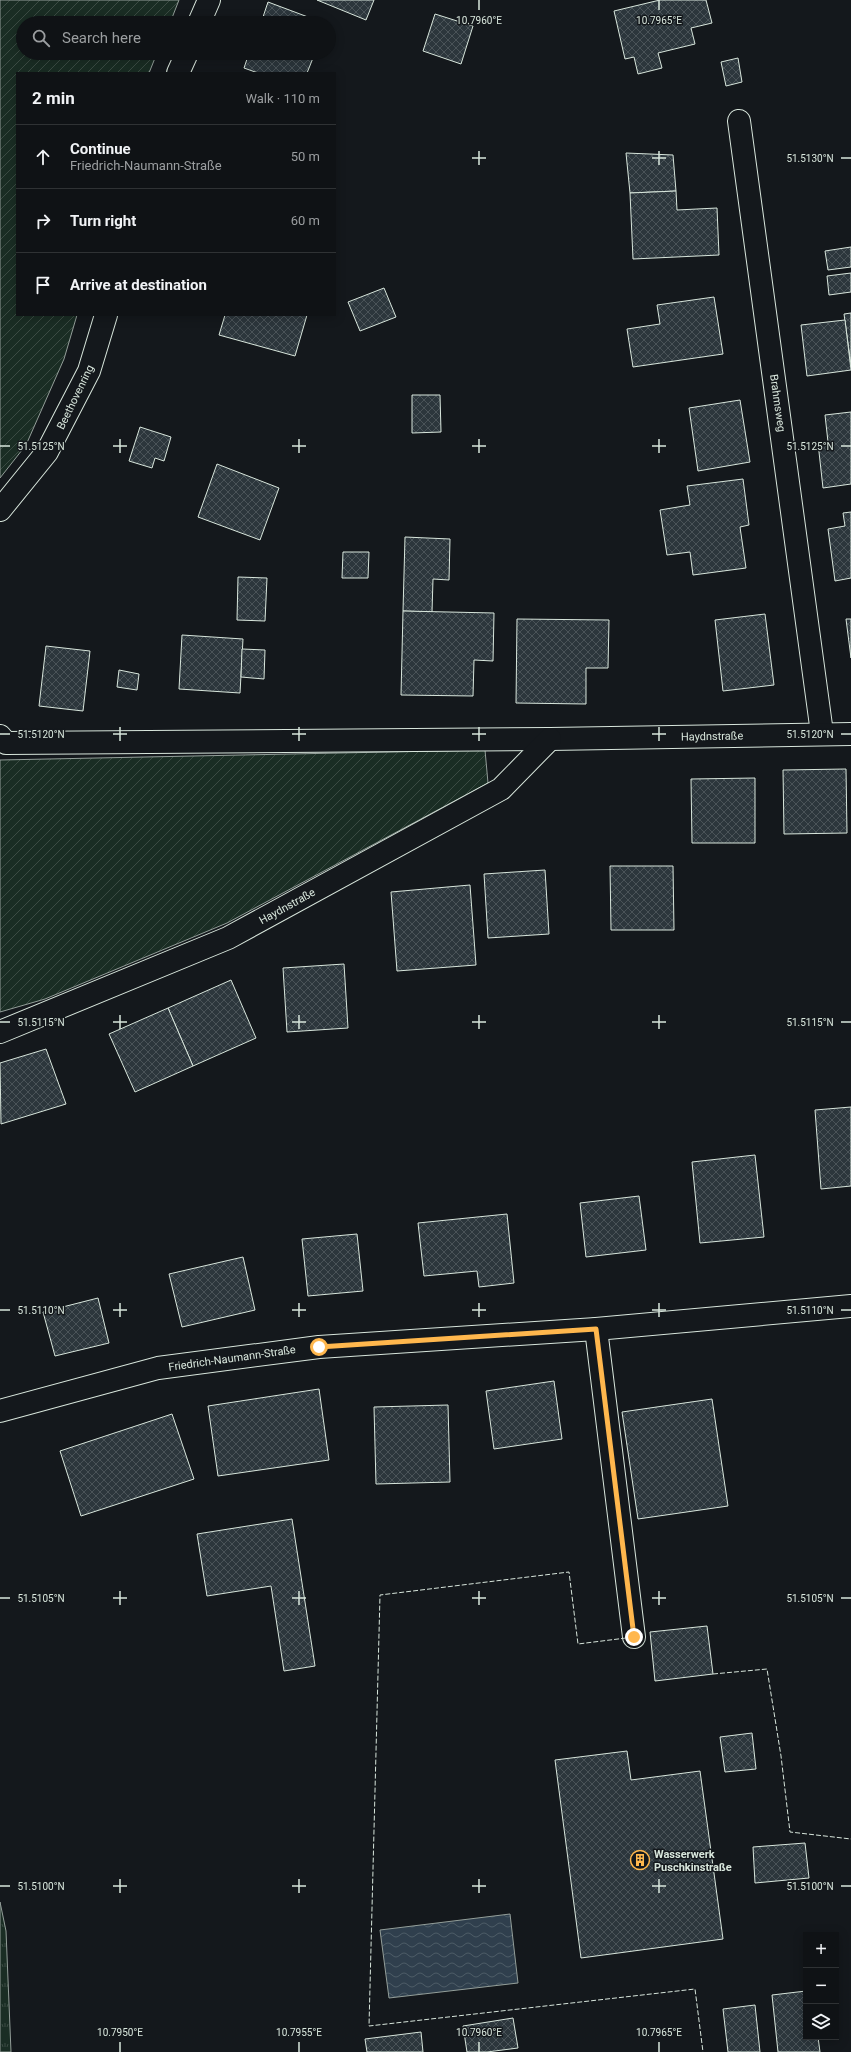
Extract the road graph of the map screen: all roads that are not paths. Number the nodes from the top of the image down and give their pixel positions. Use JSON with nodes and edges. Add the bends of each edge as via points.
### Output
{"nodes":[{"id":1,"x":208,"y":0,"type":"edge"},
{"id":2,"x":202,"y":16,"type":"edge"},
{"id":3,"x":184,"y":60,"type":"edge"},
{"id":4,"x":178,"y":72,"type":"edge"},
{"id":5,"x":739,"y":121,"type":"dead end"},
{"id":6,"x":106,"y":316,"type":"edge"},
{"id":7,"x":0,"y":510,"type":"edge"},
{"id":8,"x":822,"y":733,"type":"junction"},
{"id":9,"x":851,"y":734,"type":"edge"},
{"id":10,"x":0,"y":736,"type":"edge"},
{"id":11,"x":550,"y":739,"type":"junction"},
{"id":12,"x":0,"y":1032,"type":"edge"},
{"id":13,"x":851,"y":1306,"type":"edge"},
{"id":14,"x":596,"y":1329,"type":"junction"},
{"id":15,"x":0,"y":1411,"type":"edge"},
{"id":16,"x":634,"y":1637,"type":"dead end"}],
"edges":[{"from":1,"to":2,"type":"street"},
{"from":3,"to":4,"type":"street"},
{"from":5,"to":8,"type":"street","name":"Brahmsweg"},
{"from":6,"to":7,"type":"street","name":"Beethovenring","via":[[89,372],[47,452]]},
{"from":8,"to":9,"type":"street","name":"Haydnstraße"},
{"from":8,"to":11,"type":"street","name":"Haydnstraße"},
{"from":10,"to":11,"type":"street","name":"Haydnstraße","via":[[6,743]]},
{"from":11,"to":12,"type":"street","name":"Haydnstraße","via":[[500,788],[228,938]]},
{"from":13,"to":14,"type":"street","name":"Friedrich-Naumann-Straße"},
{"from":14,"to":15,"type":"street","name":"Friedrich-Naumann-Straße","via":[[319,1347],[158,1368]]},
{"from":14,"to":16,"type":"street"}]}
